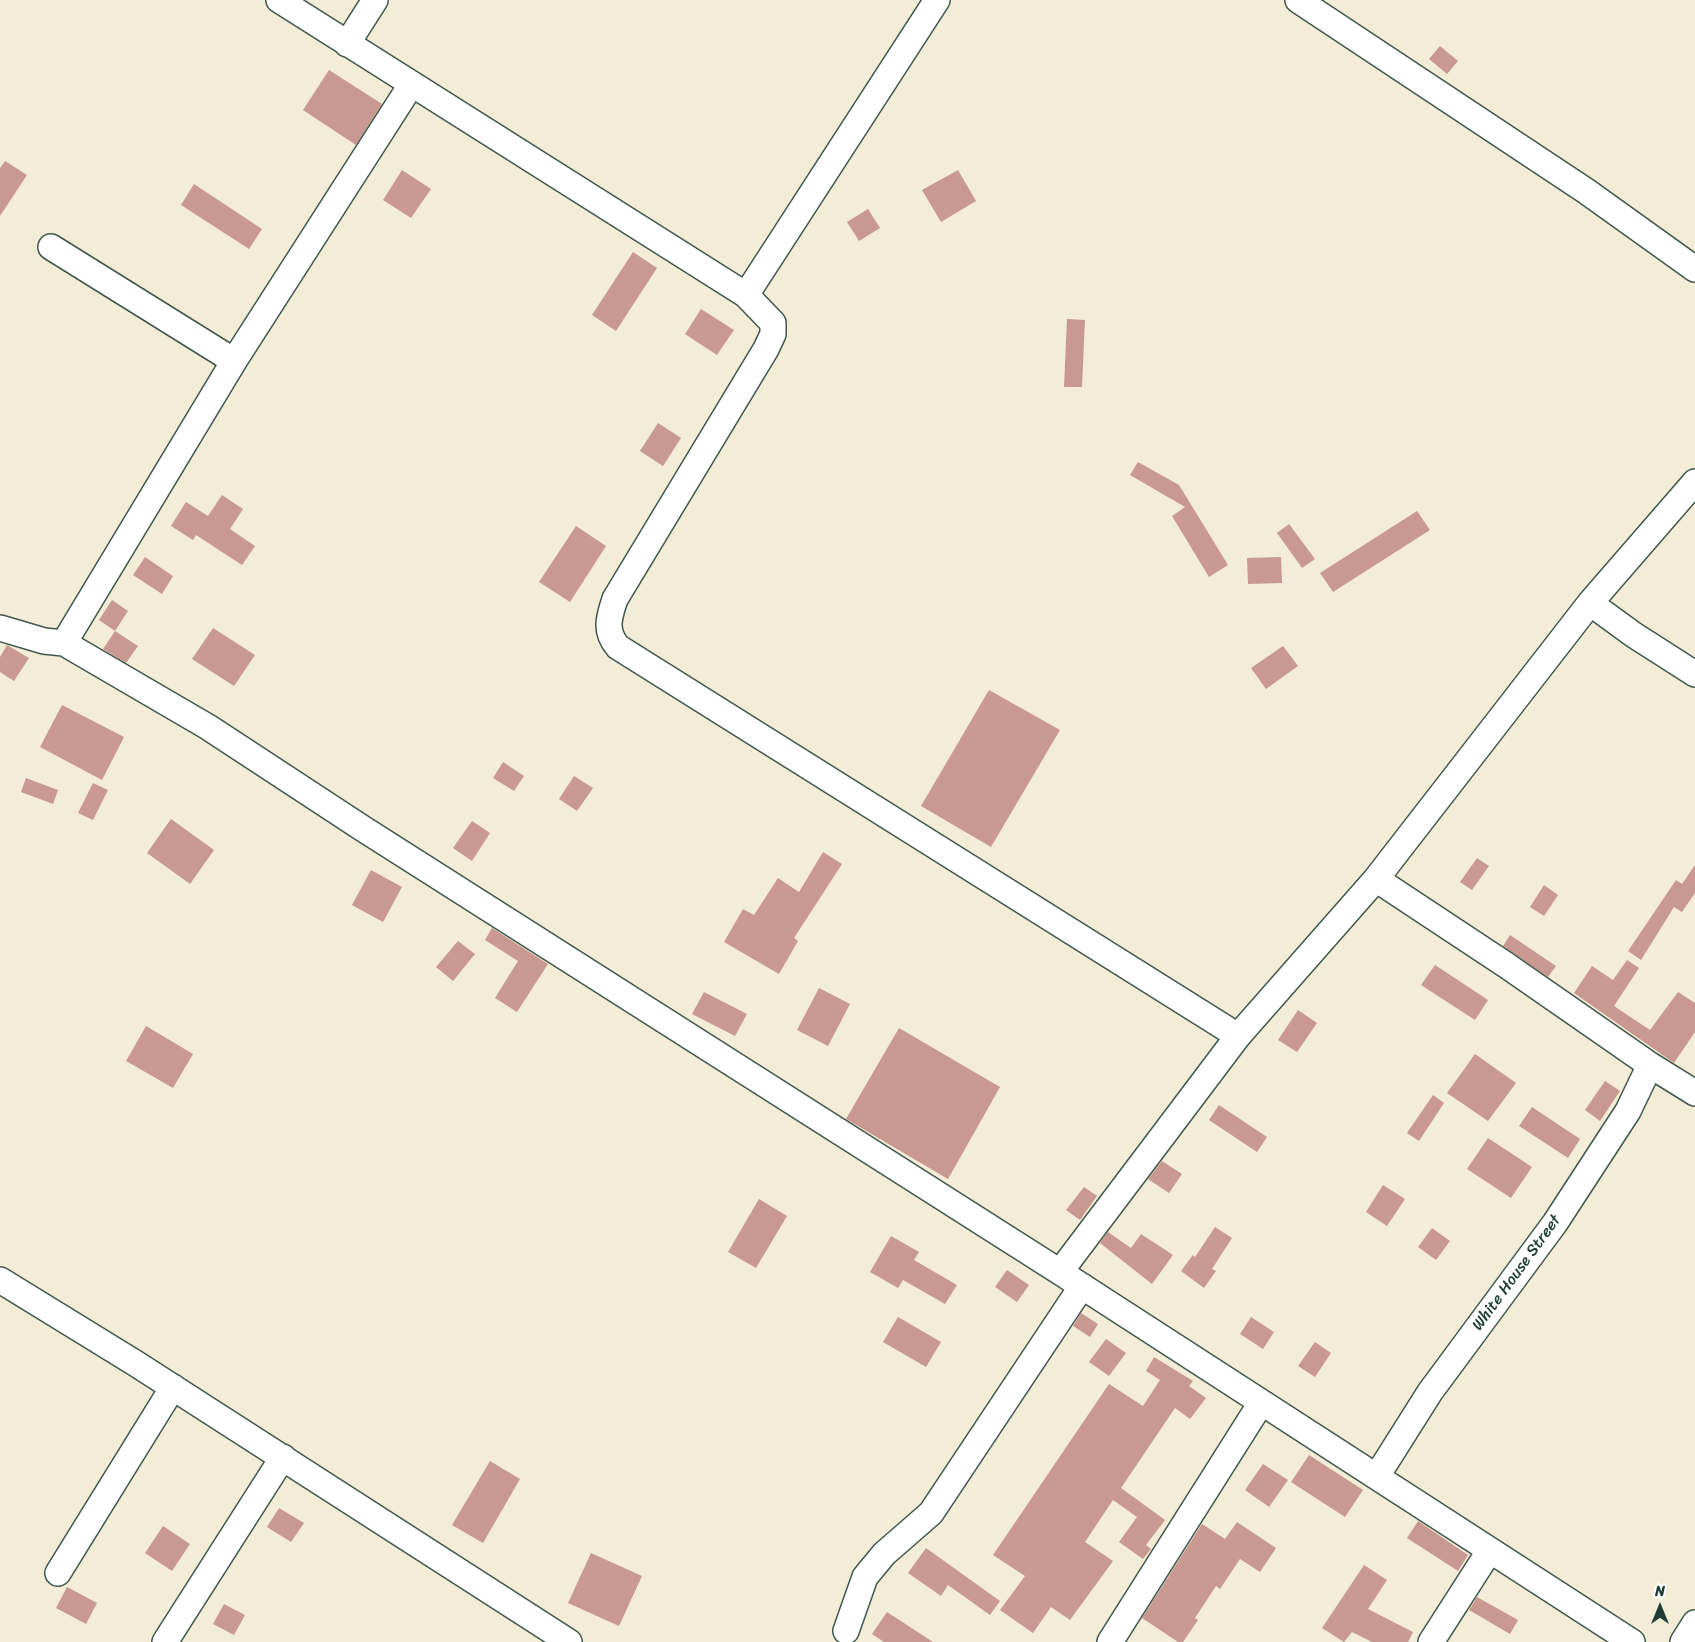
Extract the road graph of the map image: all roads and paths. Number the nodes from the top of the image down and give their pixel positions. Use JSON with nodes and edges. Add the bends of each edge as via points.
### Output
{"nodes":[{"id":1,"x":279,"y":0,"type":"edge"},
{"id":2,"x":375,"y":0,"type":"edge"},
{"id":3,"x":937,"y":0,"type":"edge"},
{"id":4,"x":1298,"y":0,"type":"edge"},
{"id":5,"x":347,"y":44,"type":"junction"},
{"id":6,"x":411,"y":86,"type":"junction"},
{"id":7,"x":51,"y":247,"type":"dead end"},
{"id":8,"x":1695,"y":269,"type":"edge"},
{"id":9,"x":746,"y":295,"type":"junction"},
{"id":10,"x":234,"y":361,"type":"junction"},
{"id":11,"x":1695,"y":482,"type":"edge"},
{"id":12,"x":1590,"y":603,"type":"junction"},
{"id":13,"x":0,"y":628,"type":"edge"},
{"id":14,"x":64,"y":643,"type":"junction"},
{"id":15,"x":1695,"y":674,"type":"edge"},
{"id":16,"x":1376,"y":879,"type":"junction"},
{"id":17,"x":1238,"y":1036,"type":"junction"},
{"id":18,"x":1650,"y":1065,"type":"junction"},
{"id":19,"x":1695,"y":1093,"type":"edge"},
{"id":20,"x":1060,"y":1272,"type":"junction"},
{"id":21,"x":0,"y":1280,"type":"edge"},
{"id":22,"x":1082,"y":1286,"type":"junction"},
{"id":23,"x":173,"y":1387,"type":"junction"},
{"id":24,"x":1262,"y":1403,"type":"junction"},
{"id":25,"x":283,"y":1457,"type":"junction"},
{"id":26,"x":1377,"y":1476,"type":"junction"},
{"id":27,"x":1490,"y":1550,"type":"junction"},
{"id":28,"x":58,"y":1573,"type":"dead end"},
{"id":29,"x":1695,"y":1623,"type":"edge"},
{"id":30,"x":846,"y":1631,"type":"dead end"},
{"id":31,"x":1602,"y":1634,"type":"edge"},
{"id":32,"x":165,"y":1642,"type":"edge"},
{"id":33,"x":569,"y":1642,"type":"edge"},
{"id":34,"x":1110,"y":1642,"type":"edge"},
{"id":35,"x":1431,"y":1642,"type":"edge"},
{"id":36,"x":1632,"y":1642,"type":"edge"},
{"id":37,"x":1682,"y":1642,"type":"edge"}],
"edges":[{"from":1,"to":5,"type":"street"},
{"from":2,"to":5,"type":"street"},
{"from":3,"to":9,"type":"street"},
{"from":4,"to":8,"type":"street","via":[[1586,191]]},
{"from":5,"to":6,"type":"street"},
{"from":6,"to":9,"type":"street"},
{"from":6,"to":10,"type":"street"},
{"from":7,"to":10,"type":"street"},
{"from":9,"to":17,"type":"street","via":[[770,318],[773,334],[615,599],[608,619],[610,638],[618,647]]},
{"from":10,"to":14,"type":"street"},
{"from":11,"to":12,"type":"street"},
{"from":12,"to":15,"type":"street"},
{"from":12,"to":16,"type":"street"},
{"from":13,"to":14,"type":"street","via":[[44,641]]},
{"from":14,"to":20,"type":"street","via":[[208,727]]},
{"from":16,"to":17,"type":"street"},
{"from":16,"to":18,"type":"street"},
{"from":17,"to":20,"type":"street"},
{"from":18,"to":19,"type":"street"},
{"from":18,"to":26,"type":"street","name":"White House Street","via":[[1628,1111],[1555,1223],[1430,1392]]},
{"from":20,"to":22,"type":"street"},
{"from":21,"to":23,"type":"street"},
{"from":22,"to":24,"type":"street"},
{"from":22,"to":30,"type":"street","via":[[931,1513],[884,1554],[865,1577]]},
{"from":23,"to":25,"type":"street"},
{"from":23,"to":28,"type":"street"},
{"from":24,"to":26,"type":"street"},
{"from":24,"to":34,"type":"street"},
{"from":25,"to":32,"type":"street"},
{"from":25,"to":33,"type":"street"},
{"from":26,"to":27,"type":"street"},
{"from":27,"to":31,"type":"street"},
{"from":27,"to":35,"type":"street"},
{"from":29,"to":37,"type":"street"},
{"from":31,"to":36,"type":"street"}]}
